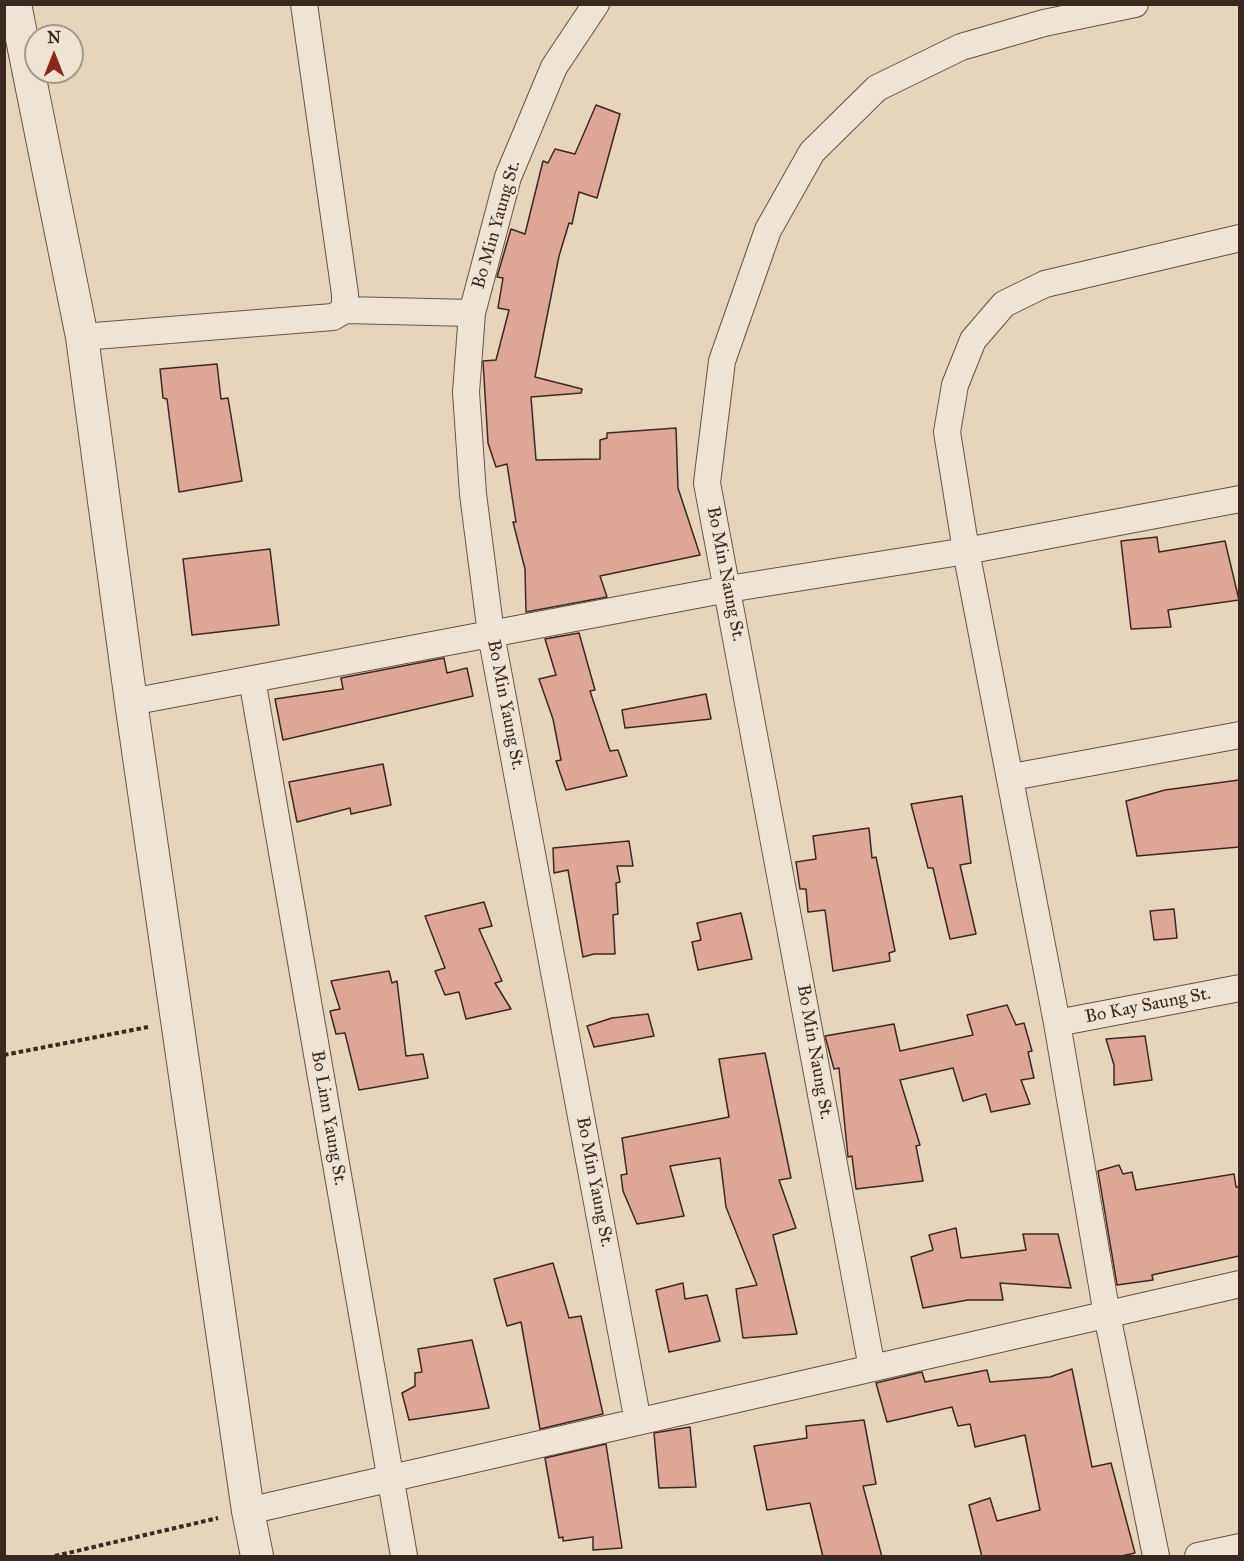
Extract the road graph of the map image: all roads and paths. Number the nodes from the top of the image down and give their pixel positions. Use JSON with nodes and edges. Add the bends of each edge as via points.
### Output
{"nodes":[{"id":1,"x":15,"y":4,"type":"edge"},
{"id":2,"x":304,"y":4,"type":"edge"},
{"id":3,"x":596,"y":4,"type":"edge"},
{"id":4,"x":1135,"y":4,"type":"edge"},
{"id":5,"x":4,"y":74,"type":"edge"},
{"id":6,"x":32,"y":92,"type":"junction"},
{"id":7,"x":1239,"y":238,"type":"edge"},
{"id":8,"x":345,"y":310,"type":"junction"},
{"id":9,"x":472,"y":314,"type":"junction"},
{"id":10,"x":82,"y":337,"type":"junction"},
{"id":11,"x":1239,"y":499,"type":"edge"},
{"id":12,"x":966,"y":551,"type":"junction"},
{"id":13,"x":728,"y":589,"type":"junction"},
{"id":14,"x":491,"y":634,"type":"junction"},
{"id":15,"x":252,"y":679,"type":"junction"},
{"id":16,"x":131,"y":702,"type":"junction"},
{"id":17,"x":1239,"y":735,"type":"edge"},
{"id":18,"x":1011,"y":777,"type":"junction"},
{"id":19,"x":1239,"y":988,"type":"edge"},
{"id":20,"x":176,"y":1021,"type":"junction"},
{"id":21,"x":1057,"y":1023,"type":"junction"},
{"id":22,"x":4,"y":1055,"type":"edge"},
{"id":23,"x":1239,"y":1284,"type":"edge"},
{"id":24,"x":1107,"y":1315,"type":"junction"},
{"id":25,"x":872,"y":1368,"type":"junction"},
{"id":26,"x":638,"y":1422,"type":"junction"},
{"id":27,"x":390,"y":1479,"type":"junction"},
{"id":28,"x":248,"y":1511,"type":"junction"},
{"id":29,"x":1239,"y":1547,"type":"edge"},
{"id":30,"x":56,"y":1557,"type":"edge"},
{"id":31,"x":257,"y":1557,"type":"edge"},
{"id":32,"x":404,"y":1557,"type":"edge"},
{"id":33,"x":1156,"y":1557,"type":"edge"},
{"id":34,"x":1198,"y":1557,"type":"edge"}],
"edges":[{"from":1,"to":6,"type":"street"},
{"from":2,"to":8,"type":"street"},
{"from":3,"to":9,"type":"street","name":"Bo Min Yaung St.","via":[[554,67],[508,177]]},
{"from":4,"to":13,"type":"street","name":"Bo Min Naung St.","via":[[1044,23],[962,47],[877,88],[812,152],[768,230],[722,361],[708,483]]},
{"from":5,"to":6,"type":"street"},
{"from":6,"to":10,"type":"street"},
{"from":7,"to":12,"type":"street","via":[[1045,284],[1004,304],[973,340],[955,385],[947,432]]},
{"from":8,"to":9,"type":"street"},
{"from":8,"to":10,"type":"street","via":[[333,316]]},
{"from":9,"to":14,"type":"street","name":"Bo Min Yaung St.","via":[[466,392],[473,494]]},
{"from":10,"to":16,"type":"street"},
{"from":11,"to":12,"type":"street"},
{"from":12,"to":13,"type":"street"},
{"from":12,"to":18,"type":"street"},
{"from":13,"to":14,"type":"street"},
{"from":13,"to":25,"type":"street","name":"Bo Min Naung St."},
{"from":14,"to":15,"type":"street"},
{"from":14,"to":26,"type":"street","name":"Bo Min Yaung St."},
{"from":15,"to":16,"type":"street"},
{"from":15,"to":27,"type":"street","name":"Bo Linn Yaung St."},
{"from":16,"to":20,"type":"street"},
{"from":17,"to":18,"type":"street"},
{"from":18,"to":21,"type":"street"},
{"from":19,"to":21,"type":"street","name":"Bo Kay Saung St."},
{"from":20,"to":22,"type":"path"},
{"from":20,"to":28,"type":"street"},
{"from":21,"to":24,"type":"street"},
{"from":23,"to":24,"type":"street"},
{"from":24,"to":25,"type":"street"},
{"from":24,"to":33,"type":"street"},
{"from":25,"to":26,"type":"street"},
{"from":26,"to":27,"type":"street"},
{"from":27,"to":28,"type":"street"},
{"from":27,"to":32,"type":"street","name":"Bo Linn Yaung St."},
{"from":28,"to":30,"type":"path"},
{"from":28,"to":31,"type":"street"},
{"from":29,"to":34,"type":"street"}]}
